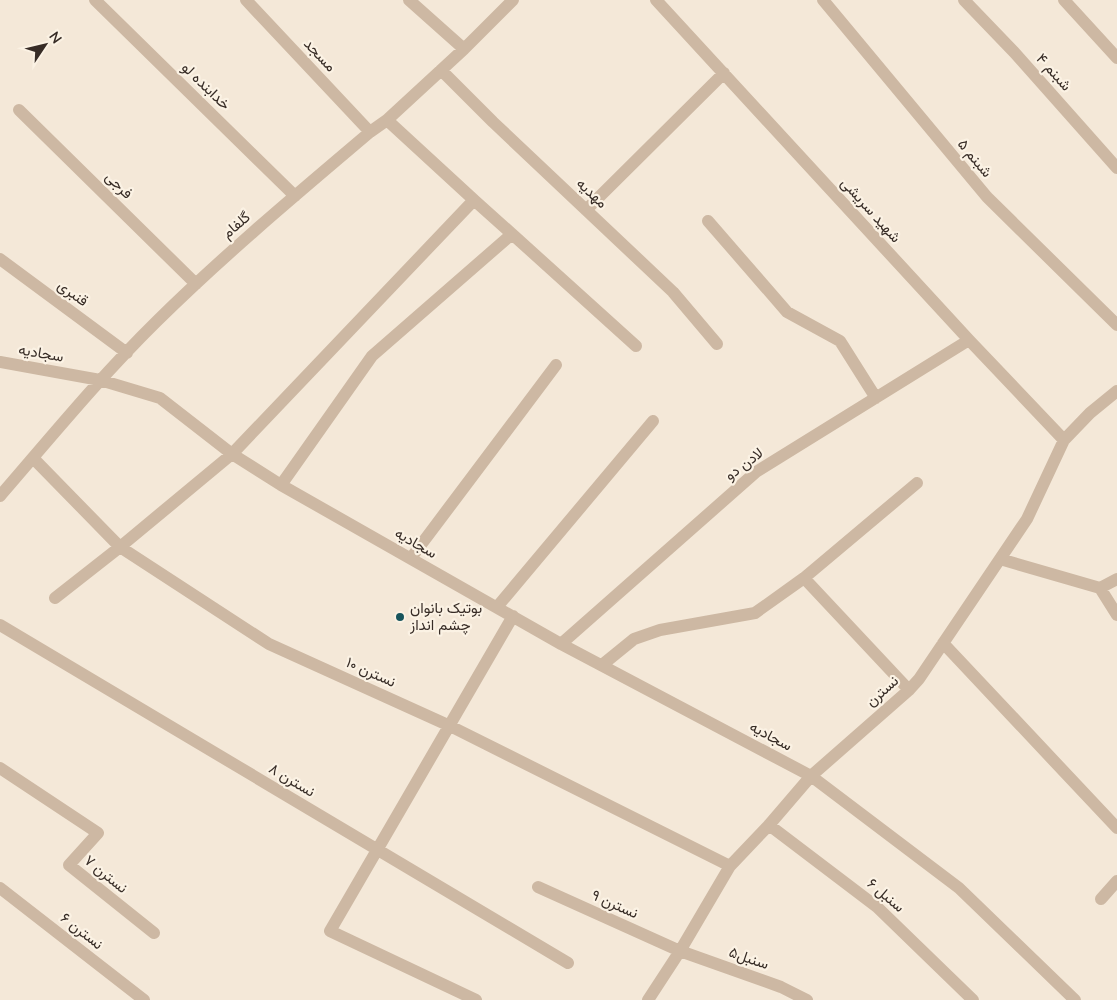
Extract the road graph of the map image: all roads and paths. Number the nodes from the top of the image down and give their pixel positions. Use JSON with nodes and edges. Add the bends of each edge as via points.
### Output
{"nodes":[{"id":1,"x":95,"y":0,"type":"edge"},
{"id":2,"x":246,"y":0,"type":"edge"},
{"id":3,"x":409,"y":0,"type":"edge"},
{"id":4,"x":513,"y":0,"type":"edge"},
{"id":5,"x":656,"y":0,"type":"edge"},
{"id":6,"x":822,"y":0,"type":"edge"},
{"id":7,"x":964,"y":0,"type":"edge"},
{"id":8,"x":1064,"y":0,"type":"edge"},
{"id":9,"x":464,"y":49,"type":"junction"},
{"id":10,"x":1117,"y":58,"type":"edge"},
{"id":11,"x":441,"y":70,"type":"junction"},
{"id":12,"x":724,"y":73,"type":"junction"},
{"id":13,"x":19,"y":110,"type":"dead end"},
{"id":14,"x":387,"y":120,"type":"junction"},
{"id":15,"x":370,"y":132,"type":"junction"},
{"id":16,"x":1117,"y":168,"type":"edge"},
{"id":17,"x":295,"y":196,"type":"junction"},
{"id":18,"x":474,"y":200,"type":"junction"},
{"id":19,"x":586,"y":210,"type":"junction"},
{"id":20,"x":708,"y":221,"type":"dead end"},
{"id":21,"x":512,"y":234,"type":"junction"},
{"id":22,"x":0,"y":259,"type":"edge"},
{"id":23,"x":196,"y":284,"type":"junction"},
{"id":24,"x":1117,"y":325,"type":"edge"},
{"id":25,"x":968,"y":340,"type":"junction"},
{"id":26,"x":717,"y":344,"type":"dead end"},
{"id":27,"x":636,"y":346,"type":"dead end"},
{"id":28,"x":126,"y":353,"type":"junction"},
{"id":29,"x":0,"y":362,"type":"edge"},
{"id":30,"x":556,"y":365,"type":"dead end"},
{"id":31,"x":100,"y":380,"type":"junction"},
{"id":32,"x":1117,"y":391,"type":"edge"},
{"id":33,"x":876,"y":398,"type":"junction"},
{"id":34,"x":653,"y":421,"type":"dead end"},
{"id":35,"x":1064,"y":440,"type":"junction"},
{"id":36,"x":232,"y":454,"type":"junction"},
{"id":37,"x":33,"y":458,"type":"junction"},
{"id":38,"x":917,"y":483,"type":"dead end"},
{"id":39,"x":281,"y":485,"type":"junction"},
{"id":40,"x":0,"y":496,"type":"edge"},
{"id":41,"x":120,"y":547,"type":"junction"},
{"id":42,"x":411,"y":558,"type":"junction"},
{"id":43,"x":1000,"y":560,"type":"junction"},
{"id":44,"x":804,"y":578,"type":"junction"},
{"id":45,"x":1117,"y":579,"type":"edge"},
{"id":46,"x":1100,"y":588,"type":"junction"},
{"id":47,"x":54,"y":598,"type":"dead end"},
{"id":48,"x":497,"y":607,"type":"junction"},
{"id":49,"x":1117,"y":615,"type":"edge"},
{"id":50,"x":512,"y":616,"type":"junction"},
{"id":51,"x":0,"y":625,"type":"edge"},
{"id":52,"x":943,"y":643,"type":"junction"},
{"id":53,"x":561,"y":644,"type":"junction"},
{"id":54,"x":602,"y":666,"type":"junction"},
{"id":55,"x":909,"y":690,"type":"junction"},
{"id":56,"x":450,"y":726,"type":"junction"},
{"id":57,"x":0,"y":768,"type":"edge"},
{"id":58,"x":811,"y":776,"type":"junction"},
{"id":59,"x":769,"y":825,"type":"junction"},
{"id":60,"x":1117,"y":828,"type":"edge"},
{"id":61,"x":378,"y":850,"type":"junction"},
{"id":62,"x":730,"y":866,"type":"junction"},
{"id":63,"x":1117,"y":881,"type":"edge"},
{"id":64,"x":538,"y":887,"type":"dead end"},
{"id":65,"x":0,"y":888,"type":"edge"},
{"id":66,"x":1101,"y":899,"type":"dead end"},
{"id":67,"x":154,"y":933,"type":"dead end"},
{"id":68,"x":680,"y":950,"type":"junction"},
{"id":69,"x":568,"y":963,"type":"dead end"},
{"id":70,"x":144,"y":1000,"type":"edge"},
{"id":71,"x":476,"y":1000,"type":"edge"},
{"id":72,"x":648,"y":1000,"type":"edge"},
{"id":73,"x":807,"y":1000,"type":"edge"},
{"id":74,"x":973,"y":1000,"type":"edge"},
{"id":75,"x":1075,"y":1000,"type":"edge"}],
"edges":[{"from":1,"to":17,"type":"street","name":"خدابنده لو"},
{"from":2,"to":15,"type":"street","name":"مسجد"},
{"from":3,"to":9,"type":"street"},
{"from":4,"to":9,"type":"street","name":"گلفام"},
{"from":5,"to":12,"type":"street","name":"شهید سریشی"},
{"from":6,"to":24,"type":"street","name":"شبنم ۵","via":[[987,197]]},
{"from":7,"to":16,"type":"street","name":"شبنم ۴"},
{"from":8,"to":10,"type":"street"},
{"from":9,"to":11,"type":"street","name":"گلفام"},
{"from":11,"to":14,"type":"street","name":"گلفام"},
{"from":11,"to":19,"type":"street","name":"مهدیه"},
{"from":12,"to":19,"type":"street"},
{"from":12,"to":25,"type":"street","name":"شهید سریشی"},
{"from":13,"to":23,"type":"street","name":"فرجی"},
{"from":14,"to":15,"type":"street","name":"گلفام"},
{"from":14,"to":18,"type":"street"},
{"from":15,"to":17,"type":"street","name":"گلفام"},
{"from":17,"to":23,"type":"street","name":"گلفام"},
{"from":18,"to":21,"type":"street"},
{"from":18,"to":36,"type":"street"},
{"from":19,"to":26,"type":"street","name":"مهدیه","via":[[673,292]]},
{"from":20,"to":33,"type":"street","via":[[787,312],[840,341]]},
{"from":21,"to":27,"type":"street"},
{"from":21,"to":39,"type":"street","via":[[372,356]]},
{"from":22,"to":28,"type":"street","name":"قنبری"},
{"from":23,"to":28,"type":"street","name":"گلفام"},
{"from":25,"to":33,"type":"street","name":"لادن دو"},
{"from":25,"to":35,"type":"street","name":"شهید سریشی"},
{"from":28,"to":31,"type":"street","name":"گلفام"},
{"from":29,"to":31,"type":"street","name":"سجادیه"},
{"from":30,"to":42,"type":"street"},
{"from":31,"to":36,"type":"street","name":"سجادیه","via":[[160,398]]},
{"from":31,"to":37,"type":"street","name":"گلفام"},
{"from":32,"to":35,"type":"street","name":"نسترن"},
{"from":33,"to":53,"type":"street","name":"لادن دو","via":[[756,472]]},
{"from":34,"to":48,"type":"street"},
{"from":35,"to":43,"type":"street","name":"نسترن","via":[[1027,519]]},
{"from":36,"to":39,"type":"street","name":"سجادیه"},
{"from":36,"to":41,"type":"street"},
{"from":37,"to":40,"type":"street","name":"گلفام"},
{"from":37,"to":41,"type":"street","name":"نسترن ۱۰"},
{"from":38,"to":44,"type":"street"},
{"from":39,"to":42,"type":"street","name":"سجادیه"},
{"from":41,"to":47,"type":"street"},
{"from":41,"to":56,"type":"street","name":"نسترن ۱۰","via":[[269,644]]},
{"from":42,"to":48,"type":"street","name":"سجادیه"},
{"from":43,"to":46,"type":"street"},
{"from":43,"to":52,"type":"street","name":"نسترن"},
{"from":44,"to":54,"type":"street","via":[[755,613],[660,630],[634,639]]},
{"from":44,"to":55,"type":"street"},
{"from":45,"to":46,"type":"street"},
{"from":46,"to":49,"type":"street"},
{"from":48,"to":50,"type":"street","name":"سجادیه"},
{"from":50,"to":53,"type":"street","name":"سجادیه"},
{"from":50,"to":56,"type":"street"},
{"from":51,"to":61,"type":"street","name":"نسترن ۸"},
{"from":52,"to":55,"type":"street","name":"نسترن"},
{"from":52,"to":60,"type":"street"},
{"from":53,"to":54,"type":"street","name":"سجادیه"},
{"from":54,"to":58,"type":"street","name":"سجادیه"},
{"from":55,"to":58,"type":"street","name":"نسترن"},
{"from":56,"to":61,"type":"street"},
{"from":56,"to":62,"type":"street","name":"نسترن ۱۰"},
{"from":57,"to":67,"type":"street","name":"نسترن ۷","via":[[98,833],[69,866]]},
{"from":58,"to":59,"type":"street","name":"نسترن"},
{"from":58,"to":75,"type":"street","name":"سجادیه","via":[[960,888]]},
{"from":59,"to":62,"type":"street","name":"نسترن"},
{"from":59,"to":74,"type":"street","name":"سنبل ۶","via":[[877,906]]},
{"from":61,"to":69,"type":"street","name":"نسترن ۸"},
{"from":61,"to":71,"type":"street","via":[[330,931]]},
{"from":62,"to":68,"type":"street","name":"نسترن"},
{"from":63,"to":66,"type":"street"},
{"from":64,"to":68,"type":"street","name":"نسترن ۹"},
{"from":65,"to":70,"type":"street","name":"نسترن ۶"},
{"from":68,"to":72,"type":"street","name":"نسترن"},
{"from":68,"to":73,"type":"street","name":"سنبل۵","via":[[781,986]]}]}
